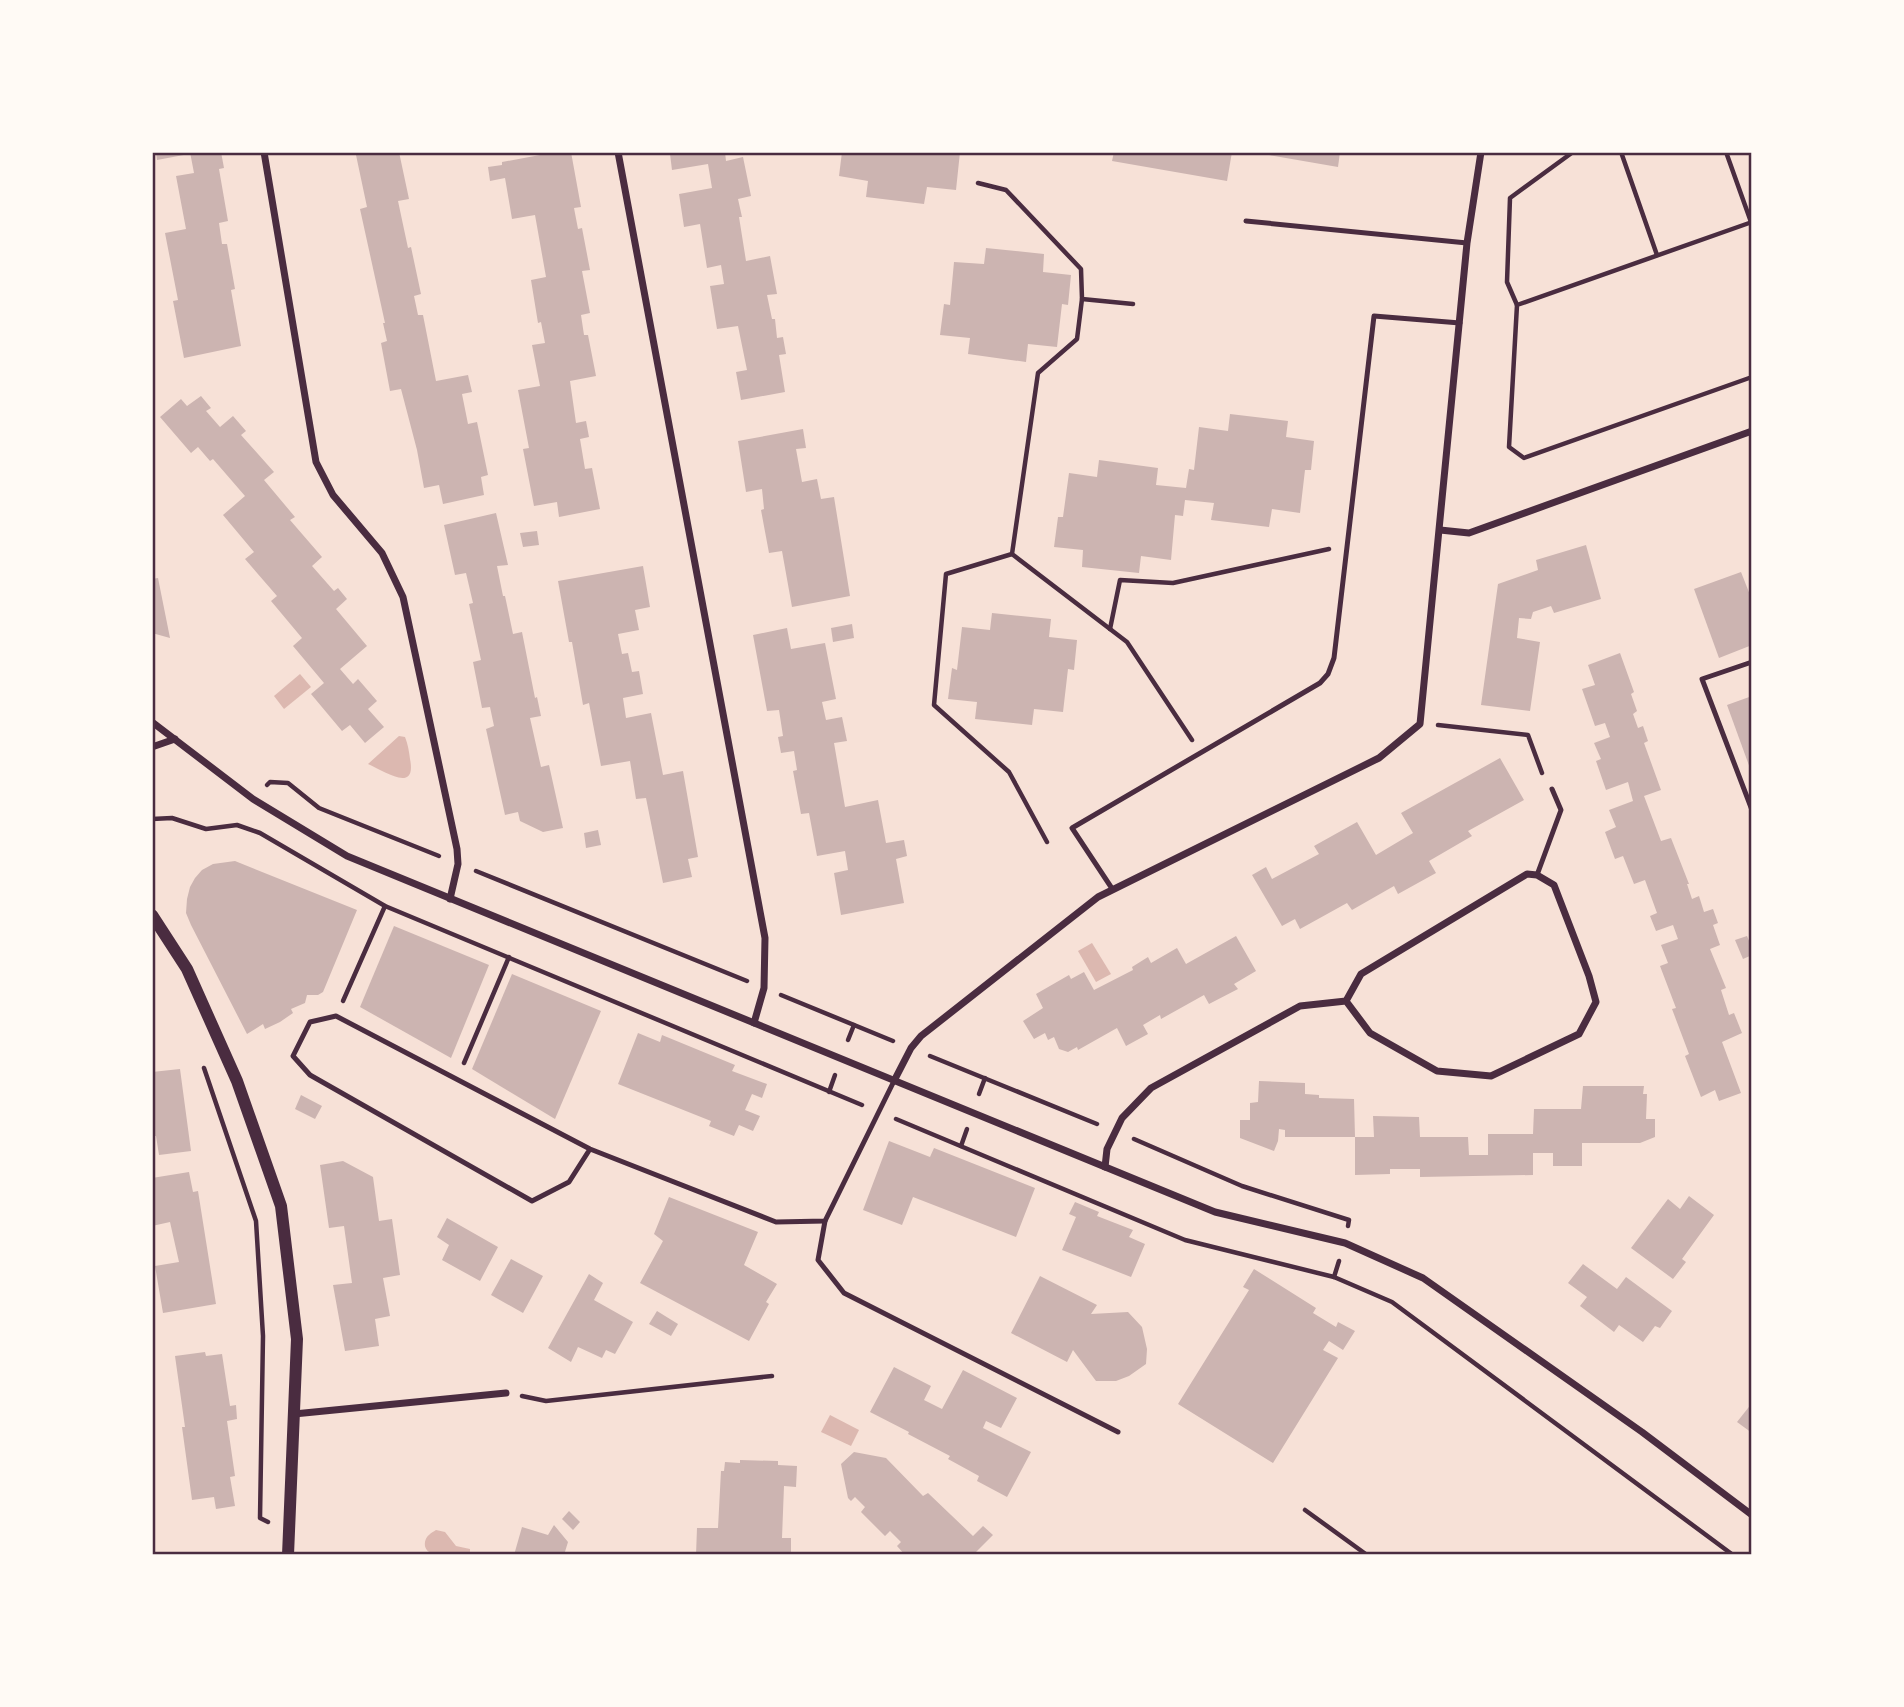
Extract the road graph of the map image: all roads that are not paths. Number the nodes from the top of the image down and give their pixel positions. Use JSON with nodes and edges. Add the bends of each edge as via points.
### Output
{"nodes":[{"id":1,"x":264,"y":152,"type":"edge"},
{"id":2,"x":618,"y":152,"type":"edge"},
{"id":3,"x":1481,"y":152,"type":"edge"},
{"id":4,"x":1246,"y":221,"type":"dead end"},
{"id":5,"x":1467,"y":243,"type":"junction"},
{"id":6,"x":1460,"y":323,"type":"junction"},
{"id":7,"x":1752,"y":430,"type":"edge"},
{"id":8,"x":1440,"y":530,"type":"junction"},
{"id":9,"x":1752,"y":662,"type":"edge"},
{"id":10,"x":152,"y":722,"type":"edge"},
{"id":11,"x":175,"y":739,"type":"junction"},
{"id":12,"x":152,"y":747,"type":"edge"},
{"id":13,"x":1552,"y":789,"type":"road end"},
{"id":14,"x":1752,"y":810,"type":"edge"},
{"id":15,"x":1537,"y":875,"type":"junction"},
{"id":16,"x":1113,"y":890,"type":"junction"},
{"id":17,"x":450,"y":899,"type":"junction"},
{"id":18,"x":152,"y":915,"type":"edge"},
{"id":19,"x":1346,"y":1001,"type":"junction"},
{"id":20,"x":754,"y":1023,"type":"junction"},
{"id":21,"x":894,"y":1081,"type":"junction"},
{"id":22,"x":590,"y":1149,"type":"junction"},
{"id":23,"x":1104,"y":1167,"type":"junction"},
{"id":24,"x":825,"y":1221,"type":"junction"},
{"id":25,"x":506,"y":1393,"type":"road end"},
{"id":26,"x":294,"y":1414,"type":"junction"},
{"id":27,"x":1118,"y":1432,"type":"dead end"},
{"id":28,"x":1752,"y":1515,"type":"edge"},
{"id":29,"x":288,"y":1555,"type":"edge"}],
"edges":[{"from":1,"to":17,"type":"street","via":[[316,462],[332,495],[382,553],[403,597],[457,849]]},
{"from":2,"to":20,"type":"street","via":[[765,938],[764,988]]},
{"from":3,"to":5,"type":"street"},
{"from":4,"to":5,"type":"lane"},
{"from":5,"to":6,"type":"street"},
{"from":6,"to":8,"type":"street"},
{"from":6,"to":16,"type":"lane","via":[[1374,316],[1334,659],[1328,674],[1320,683],[1072,828]]},
{"from":7,"to":8,"type":"street","via":[[1469,533]]},
{"from":8,"to":16,"type":"street","via":[[1420,724],[1379,758]]},
{"from":9,"to":14,"type":"lane","via":[[1702,680]]},
{"from":10,"to":11,"type":"street"},
{"from":11,"to":12,"type":"street"},
{"from":11,"to":17,"type":"street","via":[[253,799],[348,856]]},
{"from":13,"to":15,"type":"lane","via":[[1561,810]]},
{"from":15,"to":19,"type":"street","via":[[1527,874],[1361,974]]},
{"from":15,"to":19,"type":"street","via":[[1554,886],[1596,1002],[1579,1034],[1491,1076],[1437,1071],[1370,1033]]},
{"from":16,"to":21,"type":"street","via":[[1077,913],[921,1037]]},
{"from":17,"to":20,"type":"street"},
{"from":18,"to":26,"type":"street","via":[[187,969],[237,1080],[281,1206],[296,1339]]},
{"from":19,"to":23,"type":"street","via":[[1300,1006],[1151,1088],[1122,1118]]},
{"from":20,"to":21,"type":"street"},
{"from":21,"to":23,"type":"street"},
{"from":21,"to":24,"type":"lane"},
{"from":22,"to":22,"type":"lane","via":[[336,1016],[310,1022],[293,1056],[310,1075],[532,1201],[569,1182]]},
{"from":22,"to":24,"type":"lane","via":[[776,1222]]},
{"from":23,"to":28,"type":"street","via":[[1215,1212],[1345,1243],[1423,1278]]},
{"from":24,"to":27,"type":"lane","via":[[818,1260],[844,1293]]},
{"from":25,"to":26,"type":"street"},
{"from":26,"to":29,"type":"street"}]}
